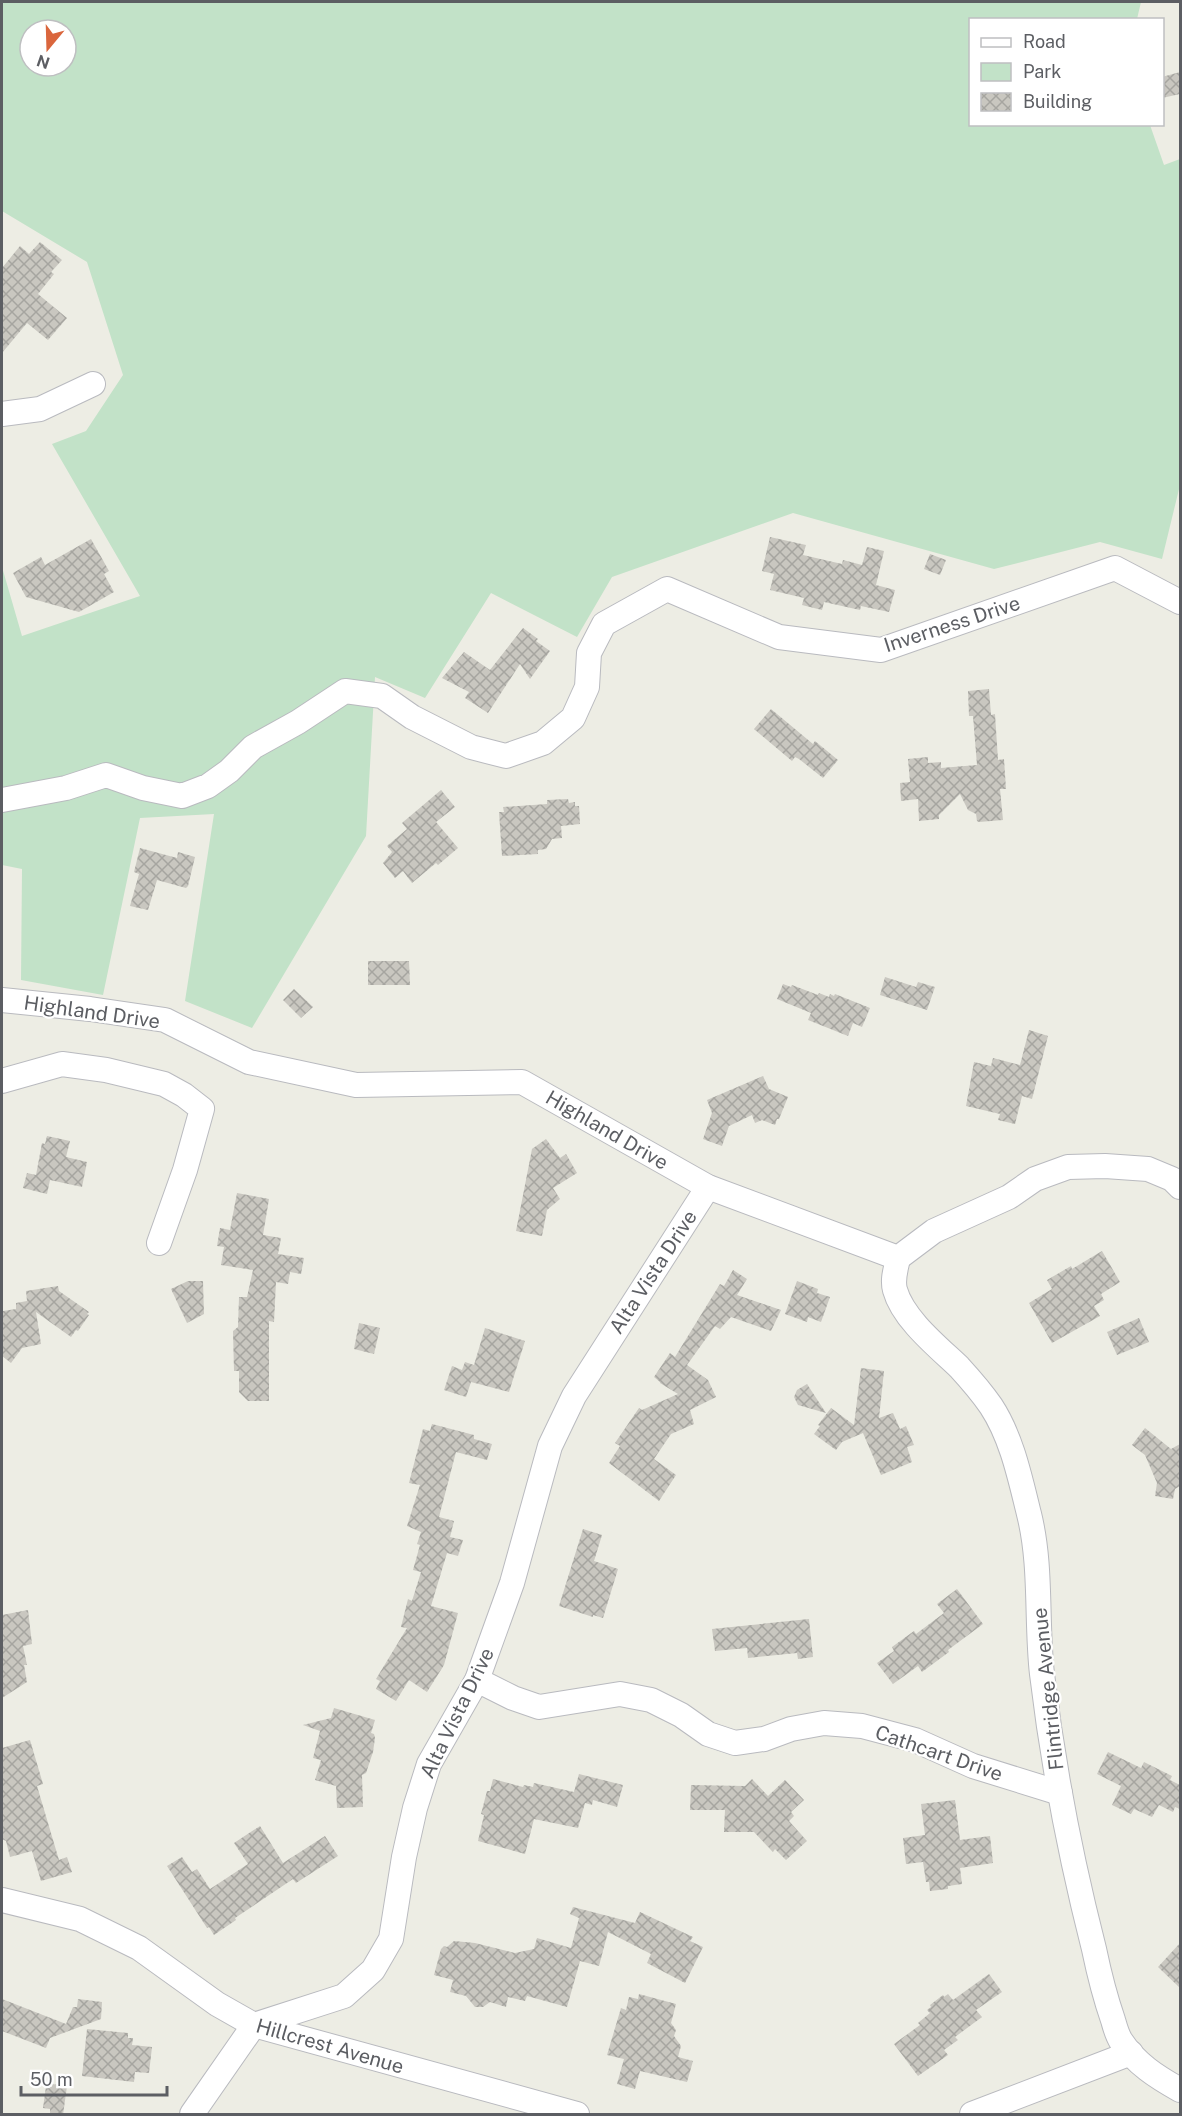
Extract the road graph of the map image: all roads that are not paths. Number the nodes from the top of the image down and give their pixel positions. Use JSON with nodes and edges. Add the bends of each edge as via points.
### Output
{"nodes":[{"id":1,"x":93,"y":384,"type":"dead end"},
{"id":2,"x":2,"y":414,"type":"edge"},
{"id":3,"x":1180,"y":602,"type":"edge"},
{"id":4,"x":2,"y":800,"type":"edge"},
{"id":5,"x":2,"y":1000,"type":"edge"},
{"id":6,"x":2,"y":1081,"type":"edge"},
{"id":7,"x":708,"y":1187,"type":"junction"},
{"id":8,"x":1180,"y":1187,"type":"edge"},
{"id":9,"x":159,"y":1243,"type":"dead end"},
{"id":10,"x":898,"y":1258,"type":"junction"},
{"id":11,"x":477,"y":1680,"type":"junction"},
{"id":12,"x":1060,"y":1793,"type":"junction"},
{"id":13,"x":2,"y":1900,"type":"edge"},
{"id":14,"x":254,"y":2025,"type":"junction"},
{"id":15,"x":1131,"y":2054,"type":"junction"},
{"id":16,"x":1180,"y":2090,"type":"edge"},
{"id":17,"x":192,"y":2115,"type":"edge"},
{"id":18,"x":576,"y":2115,"type":"edge"},
{"id":19,"x":972,"y":2115,"type":"edge"}],
"edges":[{"from":1,"to":2,"type":"street","via":[[40,409]]},
{"from":3,"to":4,"type":"street","name":"Inverness Drive","via":[[1115,568],[880,650],[779,637],[666,589],[604,624],[589,653],[586,687],[573,718],[543,743],[506,756],[471,747],[412,717],[382,696],[345,691],[253,747],[208,786],[182,796],[106,775],[66,788]]},
{"from":5,"to":7,"type":"street","name":"Highland Drive","via":[[165,1020],[249,1062],[356,1085],[522,1082]]},
{"from":6,"to":9,"type":"street","via":[[62,1064],[106,1070],[164,1084],[202,1109]]},
{"from":7,"to":10,"type":"street","name":"Highland Drive"},
{"from":7,"to":11,"type":"street","name":"Alta Vista Drive","via":[[574,1396],[550,1446],[512,1583]]},
{"from":8,"to":10,"type":"street","via":[[1172,1179],[1148,1169],[1068,1167],[1035,1179],[1009,1197],[934,1232]]},
{"from":10,"to":12,"type":"street","name":"Flintridge Avenue","via":[[895,1291],[907,1313],[992,1407],[1013,1452],[1038,1568],[1042,1673]]},
{"from":11,"to":12,"type":"street","name":"Cathcart Drive","via":[[539,1707],[620,1694],[651,1700],[708,1734],[735,1743],[824,1723],[862,1726],[915,1740],[973,1766]]},
{"from":11,"to":14,"type":"street","name":"Alta Vista Drive","via":[[429,1764],[404,1857],[391,1939],[373,1970],[344,1996]]},
{"from":12,"to":15,"type":"street","name":"Flintridge Avenue","via":[[1107,2002],[1120,2040]]},
{"from":13,"to":14,"type":"street","name":"Hillcrest Avenue","via":[[80,1919],[139,1948],[217,2004]]},
{"from":14,"to":17,"type":"street"},
{"from":14,"to":18,"type":"street","name":"Hillcrest Avenue"},
{"from":15,"to":16,"type":"street","name":"Flintridge Avenue"},
{"from":15,"to":19,"type":"street"}]}
